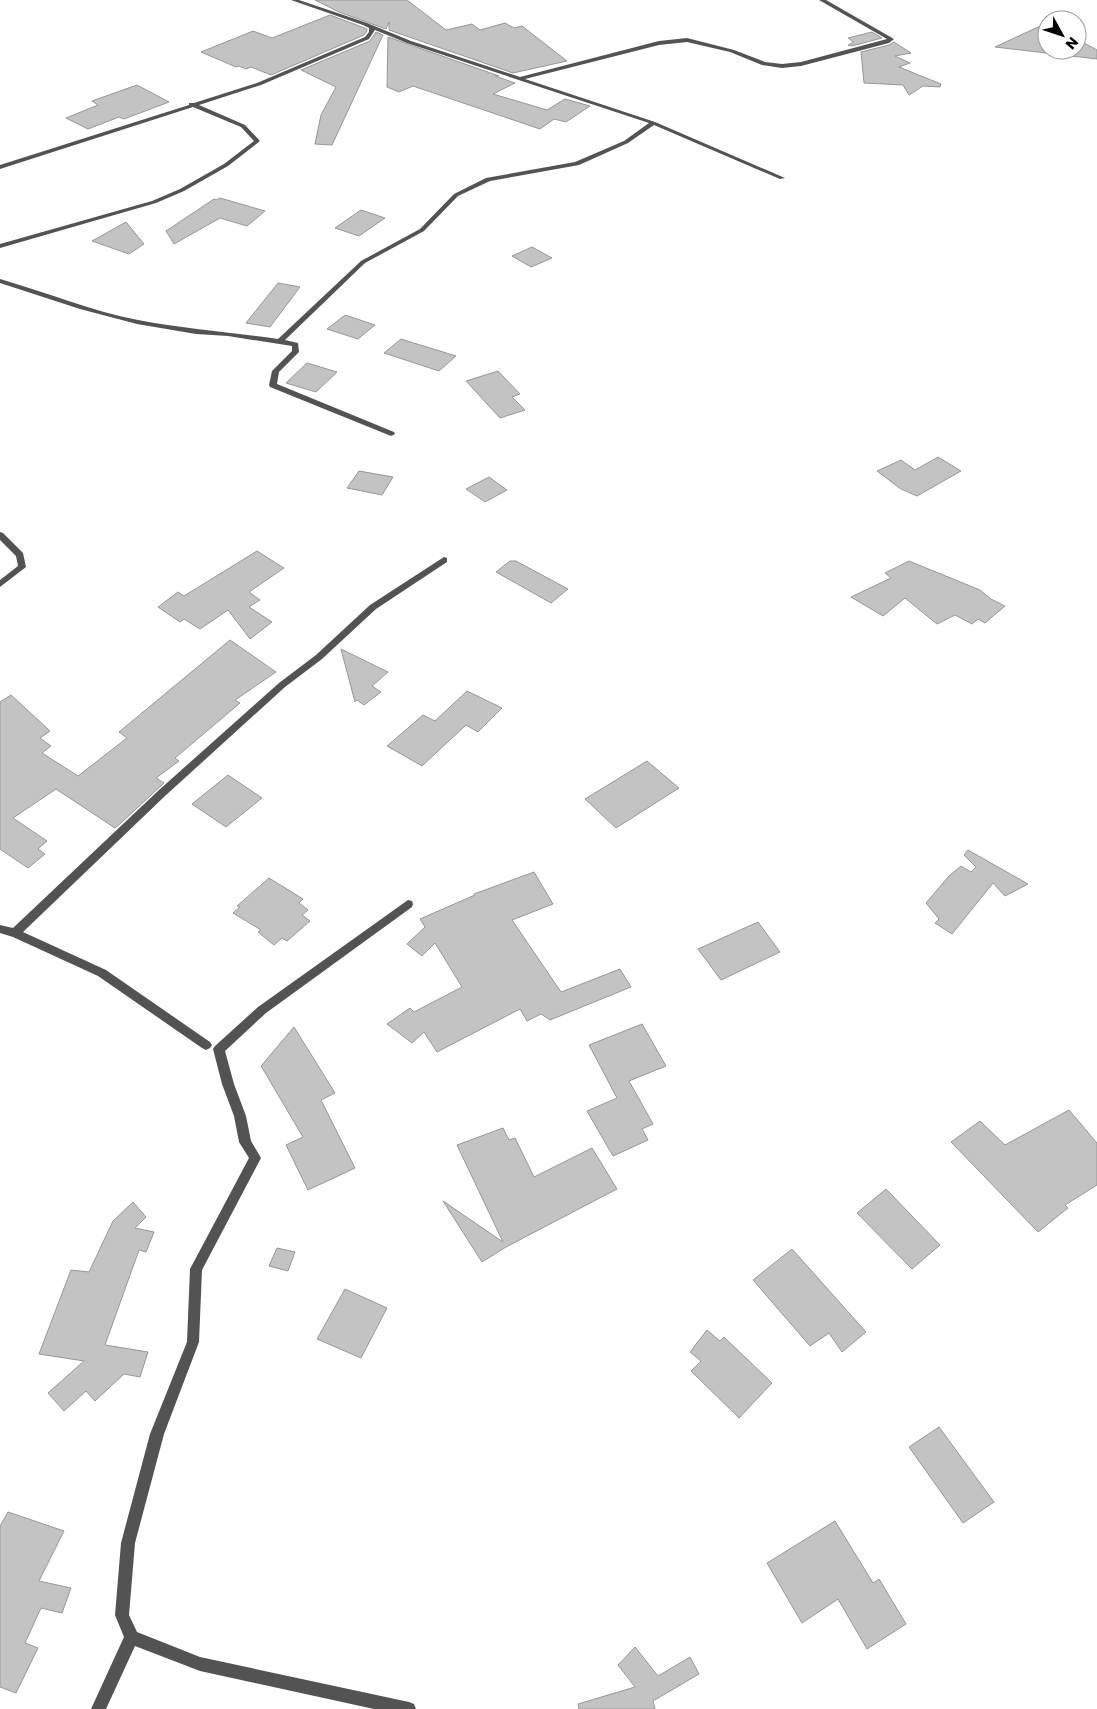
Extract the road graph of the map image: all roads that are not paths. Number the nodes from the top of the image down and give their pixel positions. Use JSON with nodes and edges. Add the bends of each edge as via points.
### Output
{"nodes":[{"id":1,"x":294,"y":0,"type":"edge"},
{"id":2,"x":822,"y":0,"type":"edge"},
{"id":3,"x":372,"y":27,"type":"junction"},
{"id":4,"x":522,"y":78,"type":"junction"},
{"id":5,"x":191,"y":104,"type":"junction"},
{"id":6,"x":653,"y":123,"type":"junction"},
{"id":7,"x":0,"y":167,"type":"edge"},
{"id":8,"x":782,"y":178,"type":"dead end"},
{"id":9,"x":0,"y":246,"type":"edge"},
{"id":10,"x":0,"y":281,"type":"edge"},
{"id":11,"x":280,"y":341,"type":"junction"},
{"id":12,"x":392,"y":434,"type":"dead end"},
{"id":13,"x":0,"y":535,"type":"edge"},
{"id":14,"x":444,"y":560,"type":"dead end"},
{"id":15,"x":0,"y":584,"type":"edge"},
{"id":16,"x":408,"y":904,"type":"dead end"},
{"id":17,"x":0,"y":929,"type":"edge"},
{"id":18,"x":15,"y":933,"type":"junction"},
{"id":19,"x":206,"y":1045,"type":"dead end"},
{"id":20,"x":132,"y":1637,"type":"junction"},
{"id":21,"x":98,"y":1709,"type":"edge"},
{"id":22,"x":409,"y":1709,"type":"edge"}],
"edges":[{"from":1,"to":3,"type":"street"},
{"from":2,"to":4,"type":"street","via":[[890,39],[801,64],[782,66],[764,64],[719,47],[687,40],[659,43]]},
{"from":3,"to":4,"type":"street"},
{"from":3,"to":5,"type":"street","via":[[367,38],[354,44],[259,84]]},
{"from":4,"to":6,"type":"street"},
{"from":5,"to":7,"type":"street"},
{"from":5,"to":9,"type":"street","via":[[243,126],[257,142],[226,165],[154,202]]},
{"from":6,"to":8,"type":"street"},
{"from":6,"to":11,"type":"street","via":[[626,142],[577,164],[488,179],[456,195],[422,230],[363,262]]},
{"from":10,"to":11,"type":"street","via":[[137,322]]},
{"from":11,"to":12,"type":"street","via":[[296,344],[295,352],[276,371],[272,385]]},
{"from":13,"to":15,"type":"street","via":[[20,554],[22,567]]},
{"from":14,"to":18,"type":"street","via":[[373,607],[282,685],[162,793]]},
{"from":16,"to":20,"type":"street","via":[[262,1010],[219,1049],[245,1142],[255,1158],[196,1269],[193,1342],[157,1434],[128,1543],[122,1615]]},
{"from":17,"to":18,"type":"street"},
{"from":18,"to":19,"type":"street","via":[[102,973]]},
{"from":20,"to":21,"type":"street"},
{"from":20,"to":22,"type":"street","via":[[200,1664]]}]}
